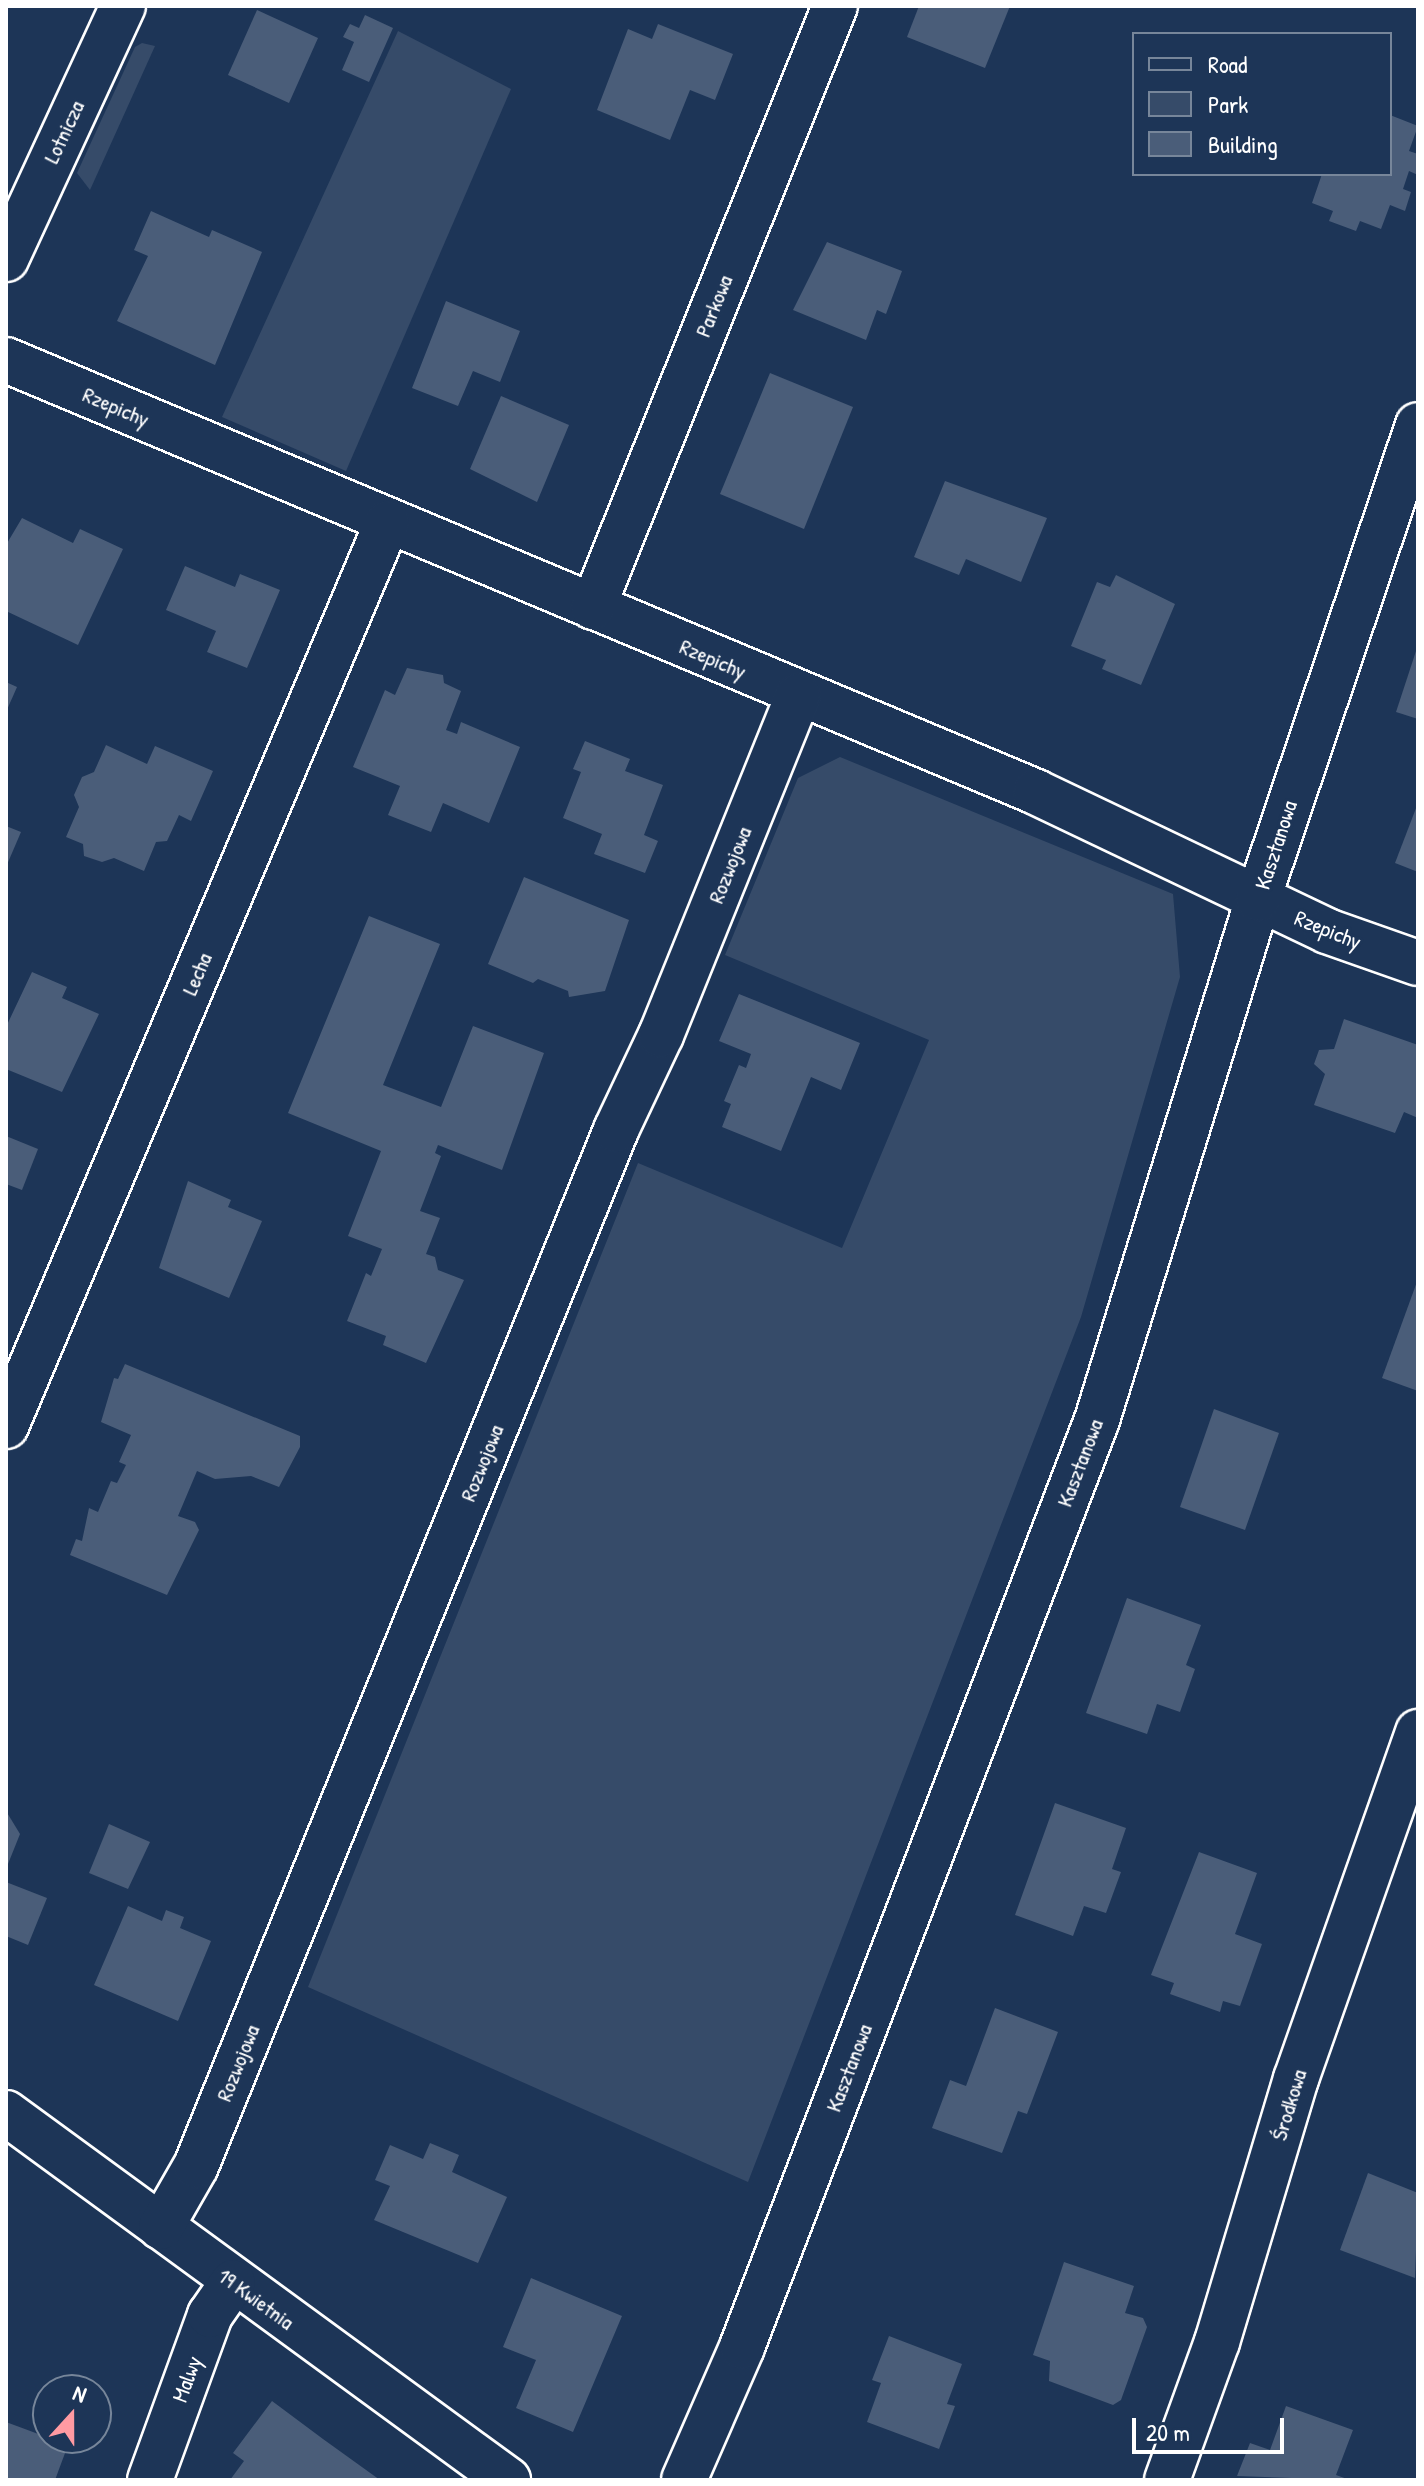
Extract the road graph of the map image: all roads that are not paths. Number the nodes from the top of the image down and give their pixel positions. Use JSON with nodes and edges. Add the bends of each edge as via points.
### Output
{"nodes":[{"id":1,"x":123,"y":6,"type":"edge"},
{"id":2,"x":835,"y":6,"type":"edge"},
{"id":3,"x":6,"y":259,"type":"edge"},
{"id":4,"x":6,"y":360,"type":"edge"},
{"id":5,"x":1418,"y":425,"type":"edge"},
{"id":6,"x":387,"y":523,"type":"junction"},
{"id":7,"x":593,"y":607,"type":"junction"},
{"id":8,"x":798,"y":696,"type":"junction"},
{"id":9,"x":1258,"y":899,"type":"junction"},
{"id":10,"x":1418,"y":963,"type":"edge"},
{"id":11,"x":6,"y":1426,"type":"edge"},
{"id":12,"x":1418,"y":1732,"type":"edge"},
{"id":13,"x":6,"y":2113,"type":"edge"},
{"id":14,"x":161,"y":2227,"type":"junction"},
{"id":15,"x":233,"y":2282,"type":"junction"},
{"id":16,"x":150,"y":2480,"type":"edge"},
{"id":17,"x":508,"y":2480,"type":"edge"},
{"id":18,"x":684,"y":2480,"type":"edge"},
{"id":19,"x":1167,"y":2480,"type":"edge"}],
"edges":[{"from":1,"to":3,"type":"street","name":"Lotnicza"},
{"from":2,"to":7,"type":"street","name":"Parkowa"},
{"from":4,"to":6,"type":"street","name":"Rzepichy"},
{"from":5,"to":9,"type":"street","name":"Kasztanowa"},
{"from":6,"to":7,"type":"street","name":"Rzepichy"},
{"from":6,"to":11,"type":"street","name":"Lecha"},
{"from":7,"to":8,"type":"street","name":"Rzepichy"},
{"from":8,"to":9,"type":"street","name":"Rzepichy","via":[[1036,792]]},
{"from":8,"to":14,"type":"street","name":"Rozwojowa","via":[[661,1035],[616,1130],[202,2152]]},
{"from":9,"to":10,"type":"street","name":"Rzepichy","via":[[1327,931]]},
{"from":9,"to":18,"type":"street","name":"Kasztanowa","via":[[1097,1420],[754,2317]]},
{"from":12,"to":19,"type":"street","name":"Środkowa","via":[[1296,2079],[1217,2342]]},
{"from":13,"to":14,"type":"street","name":"19 Kwietnia"},
{"from":14,"to":15,"type":"street","name":"19 Kwietnia"},
{"from":15,"to":16,"type":"street","name":"Malwy","via":[[210,2315]]},
{"from":15,"to":17,"type":"street","name":"19 Kwietnia"}]}
